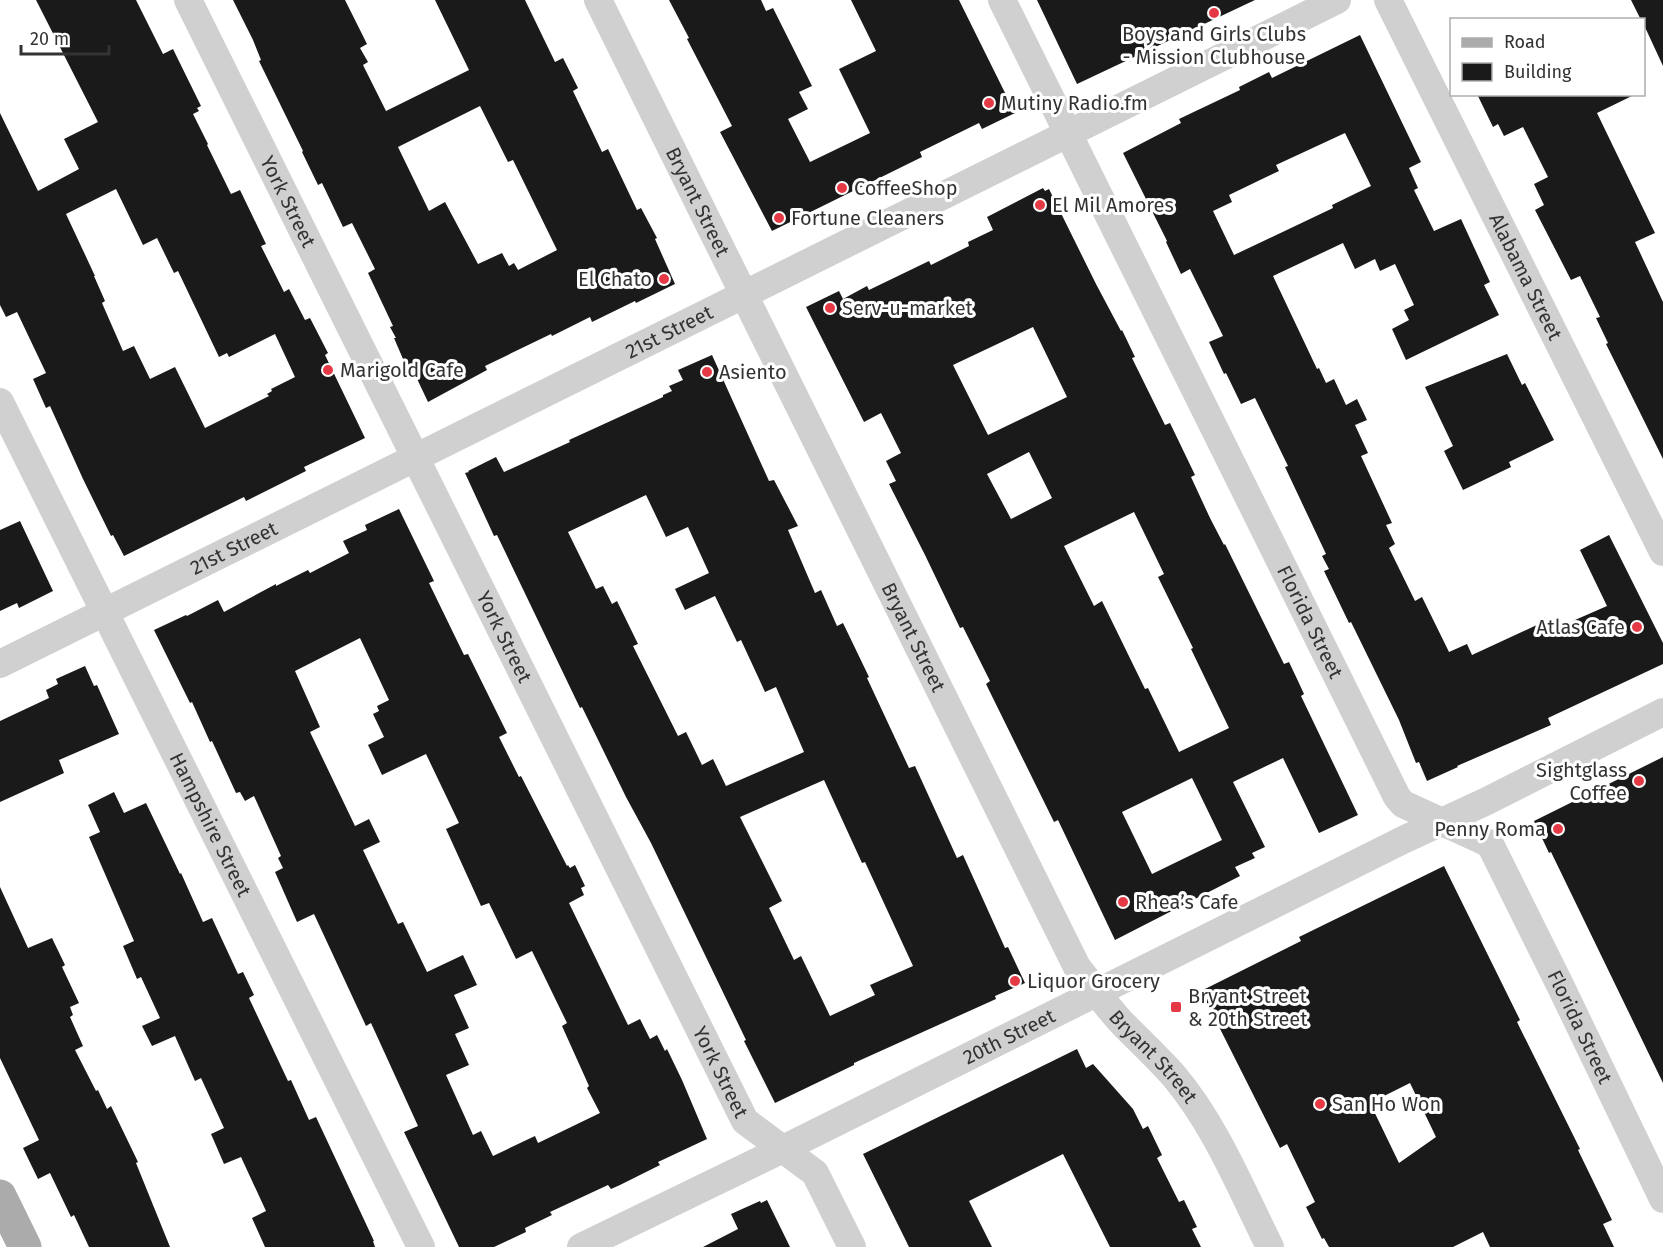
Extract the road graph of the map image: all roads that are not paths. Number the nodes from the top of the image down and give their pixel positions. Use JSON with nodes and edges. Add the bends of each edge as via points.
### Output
{"nodes":[{"id":1,"x":188,"y":0,"type":"edge"},
{"id":2,"x":598,"y":0,"type":"edge"},
{"id":3,"x":1002,"y":0,"type":"edge"},
{"id":4,"x":1337,"y":0,"type":"edge"},
{"id":5,"x":1388,"y":0,"type":"edge"},
{"id":6,"x":1069,"y":134,"type":"junction"},
{"id":7,"x":744,"y":294,"type":"junction"},
{"id":8,"x":0,"y":402,"type":"edge"},
{"id":9,"x":416,"y":458,"type":"junction"},
{"id":10,"x":1663,"y":552,"type":"edge"},
{"id":11,"x":104,"y":612,"type":"junction"},
{"id":12,"x":0,"y":664,"type":"edge"},
{"id":13,"x":1663,"y":712,"type":"edge"},
{"id":14,"x":1443,"y":822,"type":"junction"},
{"id":15,"x":1097,"y":992,"type":"junction"},
{"id":16,"x":783,"y":1149,"type":"junction"},
{"id":17,"x":0,"y":1196,"type":"edge"},
{"id":18,"x":1663,"y":1199,"type":"edge"},
{"id":19,"x":25,"y":1247,"type":"edge"},
{"id":20,"x":421,"y":1247,"type":"edge"},
{"id":21,"x":581,"y":1247,"type":"edge"},
{"id":22,"x":852,"y":1247,"type":"edge"},
{"id":23,"x":1270,"y":1247,"type":"edge"}],
"edges":[{"from":1,"to":9,"type":"street","name":"York Street"},
{"from":2,"to":7,"type":"street","name":"Bryant Street"},
{"from":3,"to":6,"type":"street","name":"Florida Street"},
{"from":4,"to":6,"type":"street","name":"21st Street"},
{"from":5,"to":10,"type":"street","name":"Alabama Street"},
{"from":6,"to":7,"type":"street","name":"21st Street"},
{"from":6,"to":14,"type":"street","name":"Florida Street","via":[[1397,797],[1403,804]]},
{"from":7,"to":9,"type":"street","name":"21st Street"},
{"from":7,"to":15,"type":"street","name":"Bryant Street","via":[[1077,967]]},
{"from":8,"to":11,"type":"street","name":"Hampshire Street"},
{"from":9,"to":11,"type":"street","name":"21st Street"},
{"from":9,"to":16,"type":"street","name":"York Street","via":[[745,1121]]},
{"from":11,"to":12,"type":"street","name":"21st Street"},
{"from":11,"to":20,"type":"street","name":"Hampshire Street"},
{"from":13,"to":14,"type":"street","name":"20th Street"},
{"from":14,"to":15,"type":"street","name":"20th Street"},
{"from":14,"to":18,"type":"street","name":"Florida Street","via":[[1491,846]]},
{"from":15,"to":16,"type":"street","name":"20th Street"},
{"from":15,"to":23,"type":"street","name":"Bryant Street","via":[[1175,1077],[1201,1114]]},
{"from":16,"to":21,"type":"street","name":"20th Street"},
{"from":16,"to":22,"type":"street","name":"York Street","via":[[815,1173]]},
{"from":17,"to":19,"type":"main road"}]}
